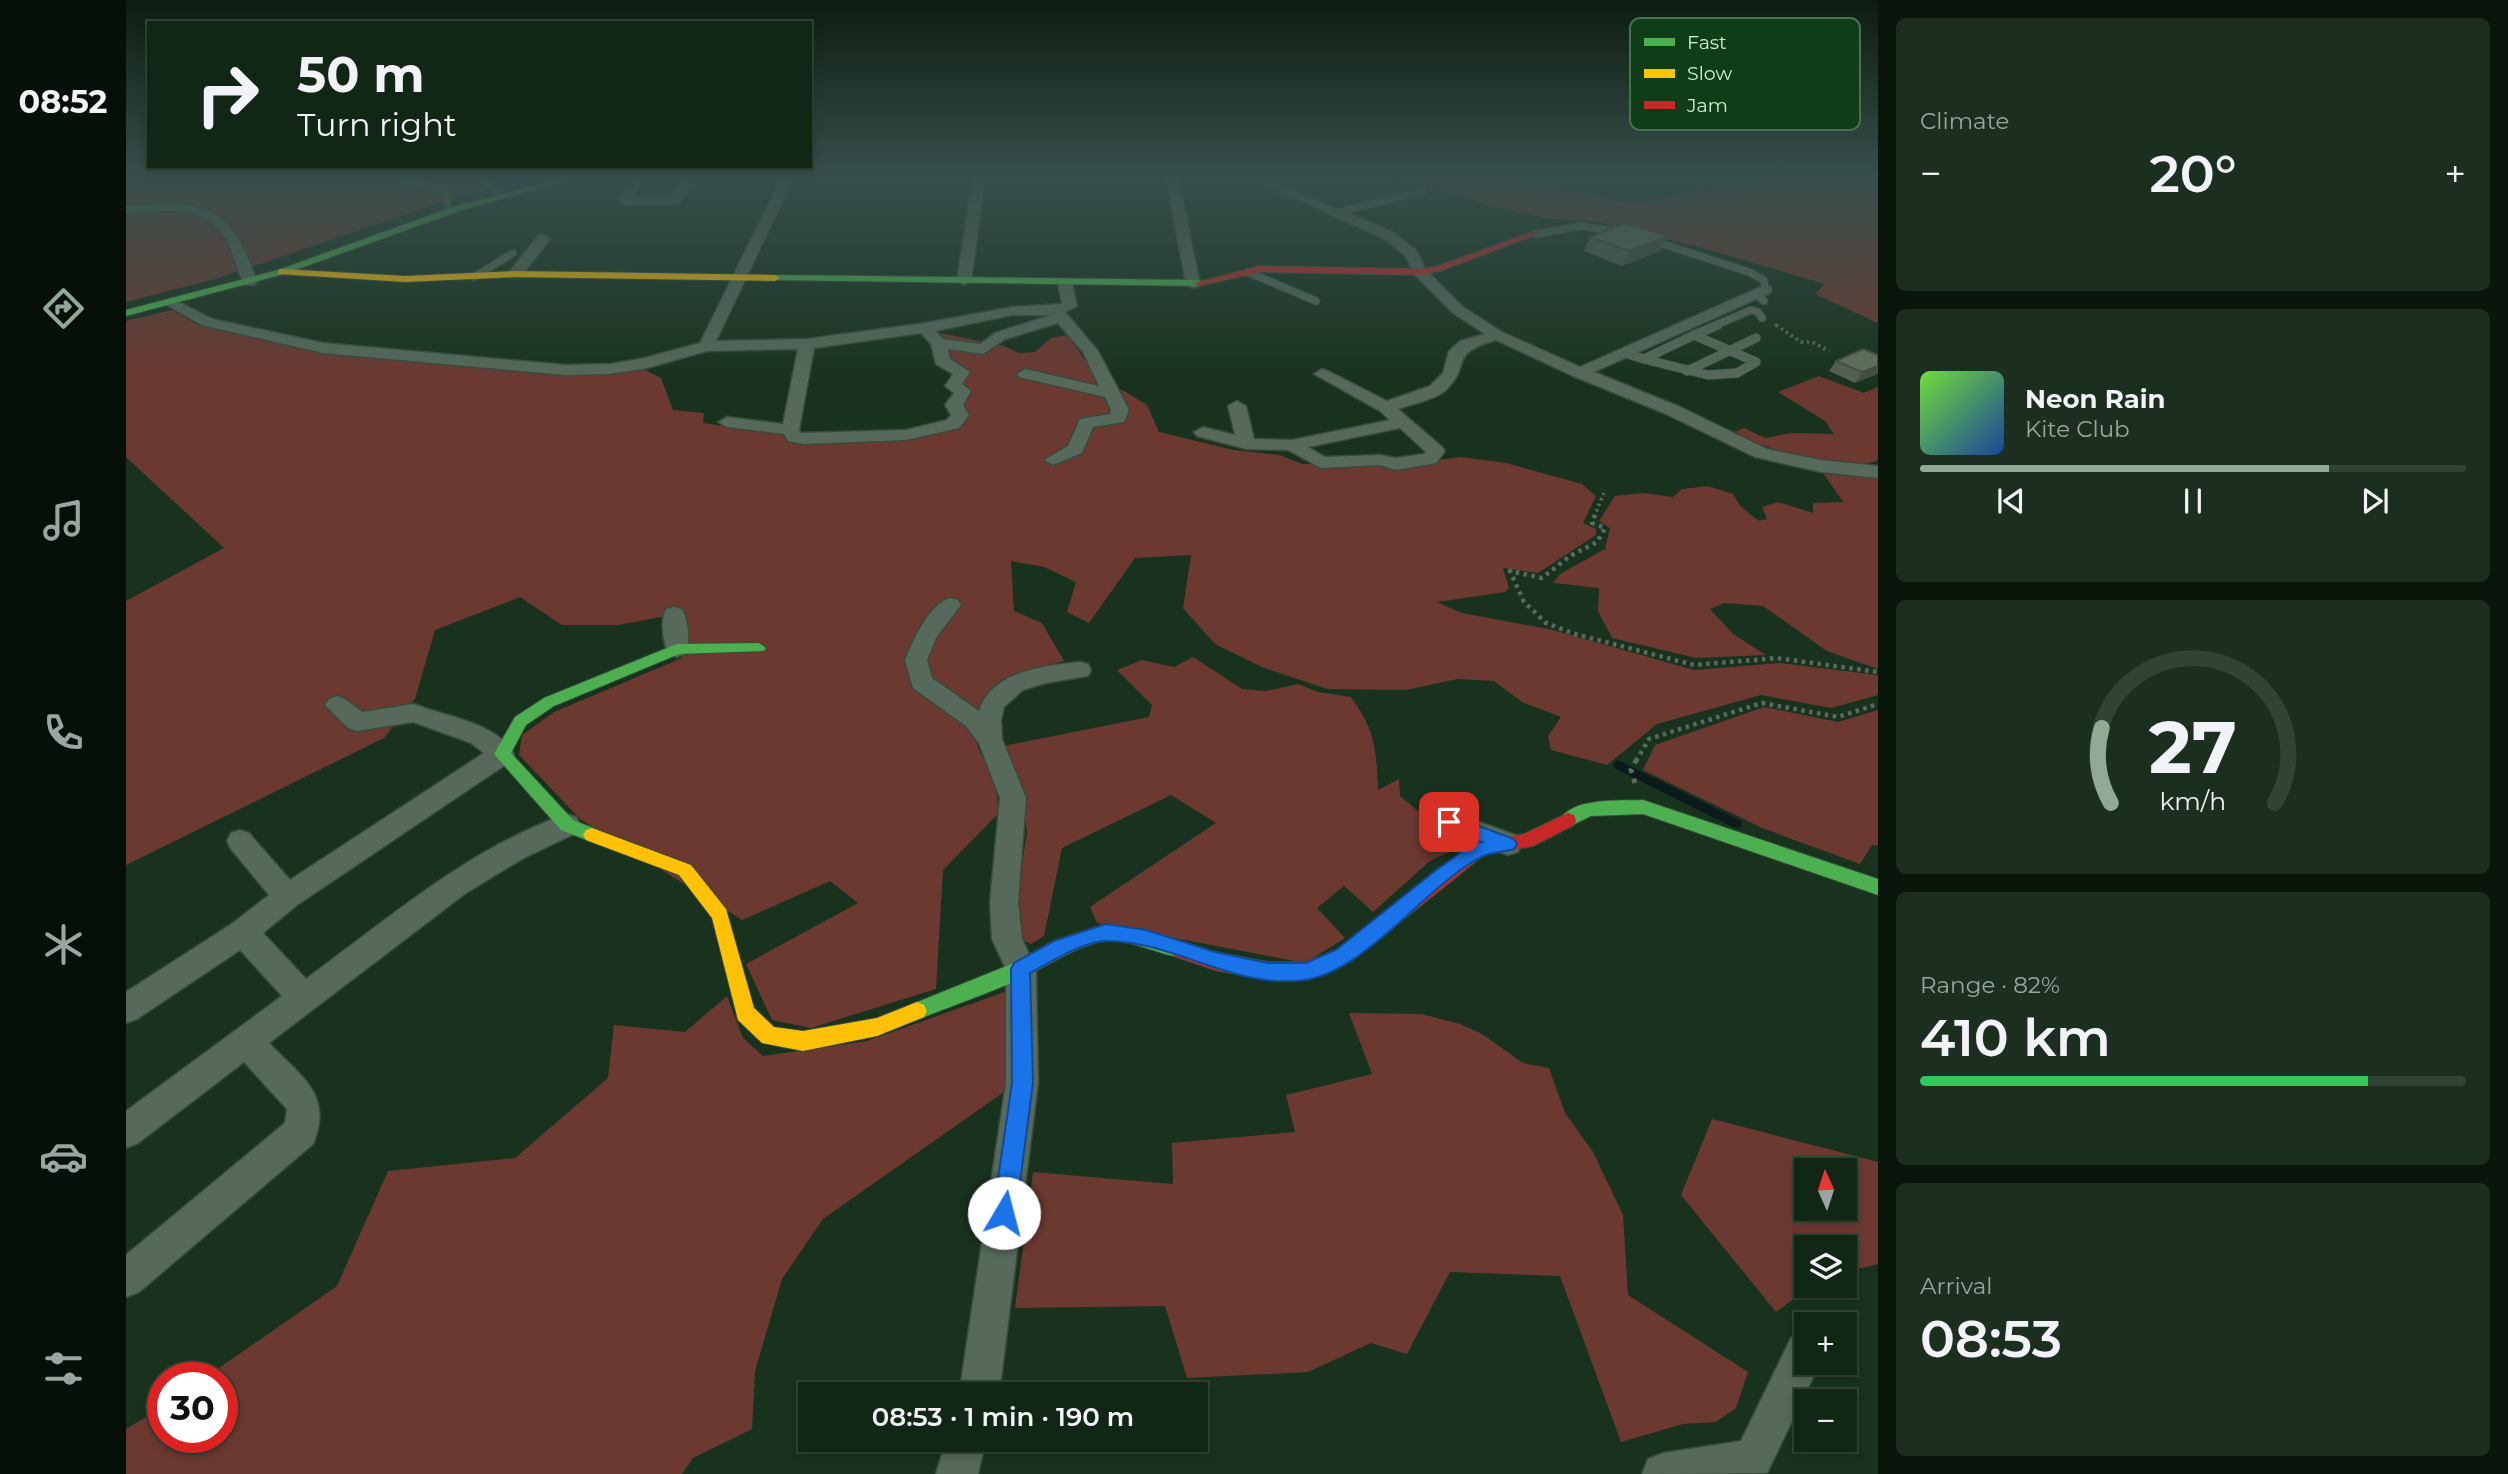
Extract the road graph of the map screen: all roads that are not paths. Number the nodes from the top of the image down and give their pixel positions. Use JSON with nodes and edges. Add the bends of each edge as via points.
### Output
{"nodes":[{"id":1,"x":235,"y":246,"type":"edge"},
{"id":2,"x":354,"y":246,"type":"edge"},
{"id":3,"x":538,"y":246,"type":"edge"},
{"id":4,"x":753,"y":246,"type":"edge"},
{"id":5,"x":969,"y":246,"type":"edge"},
{"id":6,"x":1186,"y":246,"type":"edge"},
{"id":7,"x":1404,"y":246,"type":"edge"},
{"id":8,"x":1502,"y":246,"type":"edge"},
{"id":9,"x":1667,"y":246,"type":"edge"},
{"id":10,"x":513,"y":253,"type":"dead end"},
{"id":11,"x":281,"y":272,"type":"junction"},
{"id":12,"x":1248,"y":272,"type":"junction"},
{"id":13,"x":1420,"y":272,"type":"junction"},
{"id":14,"x":515,"y":274,"type":"junction"},
{"id":15,"x":473,"y":277,"type":"junction"},
{"id":16,"x":737,"y":278,"type":"junction"},
{"id":17,"x":964,"y":281,"type":"junction"},
{"id":18,"x":250,"y":282,"type":"junction"},
{"id":19,"x":1065,"y":283,"type":"junction"},
{"id":20,"x":1193,"y":284,"type":"junction"},
{"id":21,"x":1761,"y":295,"type":"joint"},
{"id":22,"x":1316,"y":301,"type":"dead end"},
{"id":23,"x":170,"y":303,"type":"junction"},
{"id":24,"x":126,"y":313,"type":"edge"},
{"id":25,"x":1058,"y":313,"type":"junction"},
{"id":26,"x":1762,"y":318,"type":"dead end"},
{"id":27,"x":925,"y":328,"type":"junction"},
{"id":28,"x":1497,"y":335,"type":"junction"},
{"id":29,"x":1694,"y":335,"type":"junction"},
{"id":30,"x":1756,"y":338,"type":"dead end"},
{"id":31,"x":939,"y":343,"type":"junction"},
{"id":32,"x":807,"y":344,"type":"junction"},
{"id":33,"x":706,"y":346,"type":"junction"},
{"id":34,"x":1730,"y":351,"type":"junction"},
{"id":35,"x":1625,"y":353,"type":"junction"},
{"id":36,"x":1644,"y":359,"type":"junction"},
{"id":37,"x":1687,"y":372,"type":"junction"},
{"id":38,"x":1579,"y":373,"type":"junction"},
{"id":39,"x":1025,"y":374,"type":"dead end"},
{"id":40,"x":1322,"y":374,"type":"dead end"},
{"id":41,"x":1109,"y":393,"type":"junction"},
{"id":42,"x":1237,"y":407,"type":"dead end"},
{"id":43,"x":1386,"y":407,"type":"junction"},
{"id":44,"x":727,"y":422,"type":"dead end"},
{"id":45,"x":1404,"y":422,"type":"junction"},
{"id":46,"x":790,"y":430,"type":"junction"},
{"id":47,"x":1203,"y":432,"type":"dead end"},
{"id":48,"x":1245,"y":444,"type":"junction"},
{"id":49,"x":1292,"y":445,"type":"junction"},
{"id":50,"x":1053,"y":460,"type":"dead end"},
{"id":51,"x":1878,"y":472,"type":"edge"},
{"id":52,"x":950,"y":604,"type":"dead end"},
{"id":53,"x":674,"y":614,"type":"dead end"},
{"id":54,"x":759,"y":648,"type":"dead end"},
{"id":55,"x":677,"y":649,"type":"junction"},
{"id":56,"x":1080,"y":670,"type":"dead end"},
{"id":57,"x":337,"y":705,"type":"dead end"},
{"id":58,"x":990,"y":739,"type":"junction"},
{"id":59,"x":502,"y":754,"type":"junction"},
{"id":60,"x":1449,"y":822,"type":"dead end"},
{"id":61,"x":567,"y":825,"type":"junction"},
{"id":62,"x":240,"y":841,"type":"dead end"},
{"id":63,"x":1508,"y":844,"type":"junction"},
{"id":64,"x":1878,"y":887,"type":"edge"},
{"id":65,"x":287,"y":897,"type":"junction"},
{"id":66,"x":243,"y":932,"type":"junction"},
{"id":67,"x":1021,"y":969,"type":"junction"},
{"id":68,"x":304,"y":999,"type":"junction"},
{"id":69,"x":126,"y":1009,"type":"edge"},
{"id":70,"x":247,"y":1042,"type":"junction"},
{"id":71,"x":126,"y":1131,"type":"edge"},
{"id":72,"x":126,"y":1279,"type":"edge"},
{"id":73,"x":1796,"y":1375,"type":"edge"},
{"id":74,"x":981,"y":1382,"type":"edge"},
{"id":75,"x":963,"y":1452,"type":"edge"},
{"id":76,"x":1759,"y":1466,"type":"edge"},
{"id":77,"x":957,"y":1474,"type":"edge"},
{"id":78,"x":1664,"y":1474,"type":"edge"}],
"edges":[{"from":1,"to":18,"type":"street"},
{"from":2,"to":11,"type":"street"},
{"from":3,"to":14,"type":"street"},
{"from":4,"to":16,"type":"street"},
{"from":5,"to":17,"type":"street"},
{"from":6,"to":20,"type":"street"},
{"from":7,"to":13,"type":"street"},
{"from":8,"to":13,"type":"street"},
{"from":9,"to":21,"type":"lane","via":[[1749,272],[1764,280]]},
{"from":10,"to":15,"type":"lane"},
{"from":11,"to":15,"type":"street","via":[[405,279]]},
{"from":11,"to":18,"type":"street"},
{"from":12,"to":13,"type":"street"},
{"from":12,"to":20,"type":"street"},
{"from":12,"to":22,"type":"lane"},
{"from":13,"to":28,"type":"street","via":[[1458,310]]},
{"from":14,"to":15,"type":"street"},
{"from":14,"to":16,"type":"street"},
{"from":16,"to":17,"type":"street"},
{"from":16,"to":33,"type":"street"},
{"from":17,"to":19,"type":"street"},
{"from":18,"to":23,"type":"street"},
{"from":19,"to":20,"type":"street"},
{"from":19,"to":25,"type":"street","via":[[1069,306]]},
{"from":21,"to":35,"type":"street"},
{"from":23,"to":24,"type":"street"},
{"from":23,"to":33,"type":"street","via":[[208,322],[323,348],[509,366],[610,369]]},
{"from":25,"to":27,"type":"street","via":[[1012,311]]},
{"from":25,"to":31,"type":"street","via":[[1018,333],[1000,336],[983,349]]},
{"from":25,"to":41,"type":"street","via":[[1090,351]]},
{"from":26,"to":29,"type":"lane","via":[[1751,310]]},
{"from":27,"to":31,"type":"street"},
{"from":27,"to":32,"type":"street"},
{"from":28,"to":38,"type":"street"},
{"from":28,"to":43,"type":"street","via":[[1466,344],[1455,354],[1451,374],[1436,390]]},
{"from":29,"to":34,"type":"lane"},
{"from":29,"to":36,"type":"lane"},
{"from":30,"to":34,"type":"lane"},
{"from":31,"to":46,"type":"street","via":[[942,361],[962,372],[953,386],[963,391],[954,405],[960,415],[953,424],[906,435],[804,439],[794,437]]},
{"from":32,"to":33,"type":"street"},
{"from":32,"to":46,"type":"street"},
{"from":34,"to":37,"type":"lane"},
{"from":34,"to":37,"type":"lane","via":[[1756,362],[1738,373]]},
{"from":35,"to":36,"type":"lane"},
{"from":35,"to":38,"type":"street"},
{"from":36,"to":37,"type":"lane"},
{"from":38,"to":51,"type":"street","via":[[1672,410],[1761,453]]},
{"from":39,"to":41,"type":"street"},
{"from":40,"to":43,"type":"street"},
{"from":41,"to":50,"type":"street","via":[[1120,410],[1118,418],[1086,423],[1076,449]]},
{"from":42,"to":48,"type":"street"},
{"from":43,"to":45,"type":"street"},
{"from":44,"to":46,"type":"street"},
{"from":45,"to":49,"type":"street"},
{"from":45,"to":49,"type":"street","via":[[1436,451],[1430,459],[1396,464],[1380,460],[1321,463]]},
{"from":47,"to":48,"type":"street"},
{"from":48,"to":49,"type":"street"},
{"from":52,"to":58,"type":"street","via":[[916,660],[921,682],[975,720]]},
{"from":53,"to":55,"type":"street"},
{"from":54,"to":55,"type":"street"},
{"from":55,"to":59,"type":"street","via":[[549,702],[520,721]]},
{"from":56,"to":58,"type":"street","via":[[1013,684],[999,694],[989,710]]},
{"from":57,"to":59,"type":"street","via":[[357,723],[414,713],[480,737]]},
{"from":58,"to":67,"type":"street","via":[[1013,798],[1004,902],[1007,939]]},
{"from":59,"to":61,"type":"street"},
{"from":59,"to":65,"type":"street"},
{"from":60,"to":63,"type":"street"},
{"from":61,"to":67,"type":"street","via":[[685,870],[720,915],[745,1013],[769,1036],[803,1041],[877,1027]]},
{"from":61,"to":68,"type":"street","via":[[512,851],[456,886]]},
{"from":62,"to":65,"type":"street"},
{"from":63,"to":64,"type":"street","via":[[1527,841],[1589,809],[1643,807]]},
{"from":63,"to":67,"type":"street","via":[[1480,849],[1343,956],[1307,971],[1268,971],[1215,961],[1146,938],[1106,932],[1061,947]]},
{"from":65,"to":66,"type":"street"},
{"from":66,"to":68,"type":"street"},
{"from":66,"to":69,"type":"street"},
{"from":67,"to":74,"type":"street","via":[[1022,1083]]},
{"from":68,"to":70,"type":"street"},
{"from":70,"to":71,"type":"street"},
{"from":70,"to":72,"type":"street","via":[[304,1104],[301,1132]]},
{"from":73,"to":76,"type":"street"},
{"from":75,"to":77,"type":"street"},
{"from":76,"to":78,"type":"street"}]}
